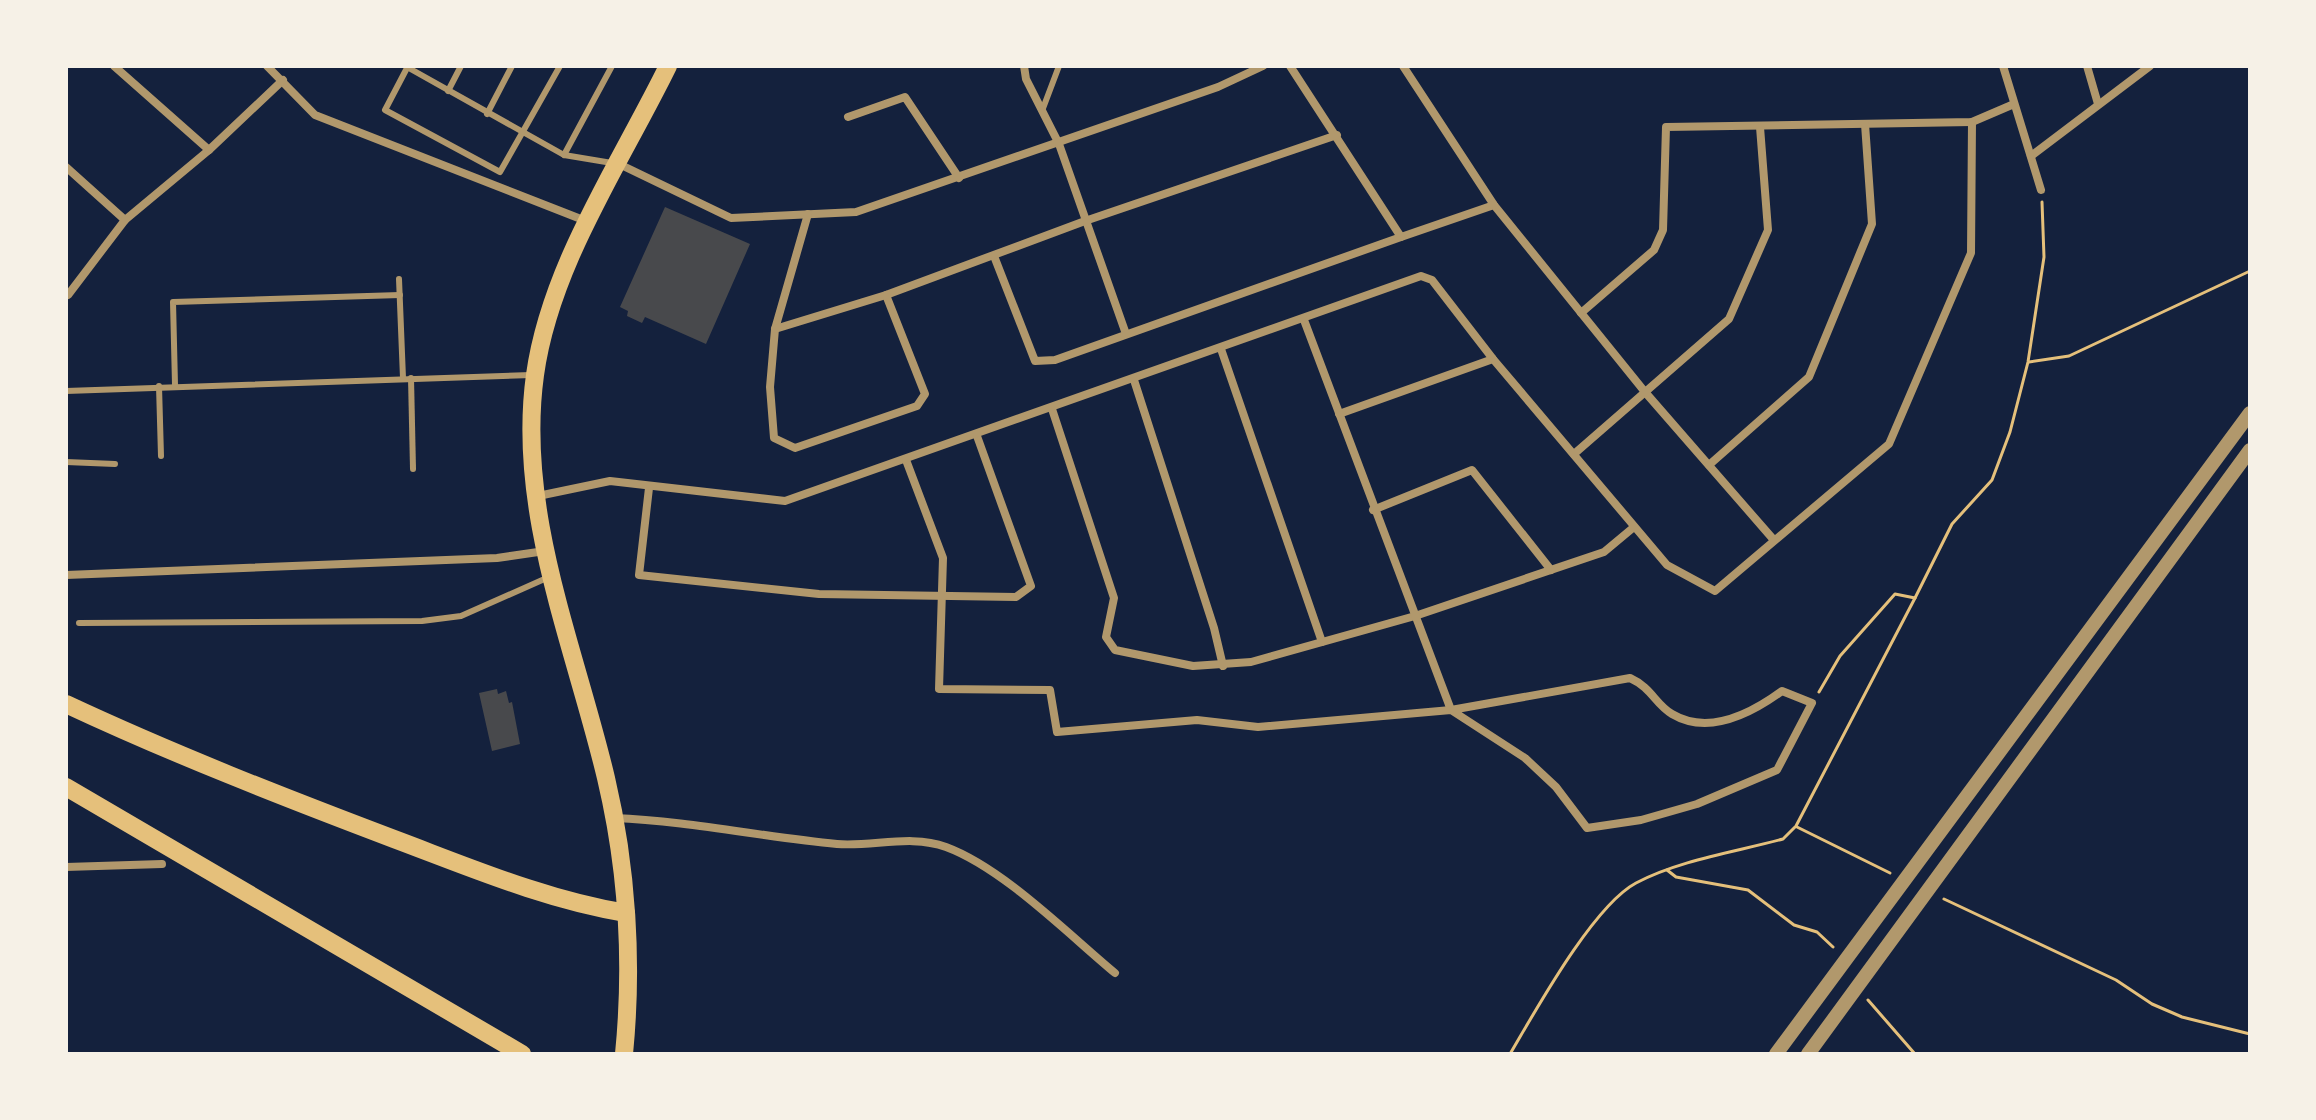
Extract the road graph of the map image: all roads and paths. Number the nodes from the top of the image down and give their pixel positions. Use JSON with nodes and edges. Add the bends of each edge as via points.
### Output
{"nodes":[{"id":1,"x":114,"y":66,"type":"edge"},
{"id":2,"x":267,"y":66,"type":"edge"},
{"id":3,"x":461,"y":66,"type":"edge"},
{"id":4,"x":512,"y":66,"type":"edge"},
{"id":5,"x":560,"y":66,"type":"edge"},
{"id":6,"x":612,"y":66,"type":"edge"},
{"id":7,"x":668,"y":66,"type":"edge"},
{"id":8,"x":1024,"y":66,"type":"edge"},
{"id":9,"x":1059,"y":66,"type":"edge"},
{"id":10,"x":1263,"y":66,"type":"edge"},
{"id":11,"x":1290,"y":66,"type":"edge"},
{"id":12,"x":1403,"y":66,"type":"edge"},
{"id":13,"x":2003,"y":66,"type":"edge"},
{"id":14,"x":2087,"y":66,"type":"edge"},
{"id":15,"x":2150,"y":66,"type":"edge"},
{"id":16,"x":407,"y":67,"type":"edge"},
{"id":17,"x":283,"y":80,"type":"junction"},
{"id":18,"x":448,"y":91,"type":"junction"},
{"id":19,"x":2014,"y":104,"type":"junction"},
{"id":20,"x":2098,"y":104,"type":"junction"},
{"id":21,"x":1042,"y":111,"type":"junction"},
{"id":22,"x":487,"y":114,"type":"junction"},
{"id":23,"x":848,"y":117,"type":"dead end"},
{"id":24,"x":1972,"y":122,"type":"junction"},
{"id":25,"x":1865,"y":124,"type":"junction"},
{"id":26,"x":1760,"y":127,"type":"junction"},
{"id":27,"x":524,"y":133,"type":"junction"},
{"id":28,"x":1337,"y":135,"type":"junction"},
{"id":29,"x":1059,"y":144,"type":"junction"},
{"id":30,"x":209,"y":150,"type":"junction"},
{"id":31,"x":564,"y":155,"type":"junction"},
{"id":32,"x":2031,"y":156,"type":"junction"},
{"id":33,"x":619,"y":164,"type":"junction"},
{"id":34,"x":66,"y":167,"type":"edge"},
{"id":35,"x":959,"y":178,"type":"junction"},
{"id":36,"x":2041,"y":190,"type":"joint"},
{"id":37,"x":1494,"y":205,"type":"junction"},
{"id":38,"x":808,"y":214,"type":"junction"},
{"id":39,"x":125,"y":220,"type":"junction"},
{"id":40,"x":1085,"y":221,"type":"junction"},
{"id":41,"x":589,"y":222,"type":"junction"},
{"id":42,"x":1401,"y":237,"type":"junction"},
{"id":43,"x":994,"y":256,"type":"junction"},
{"id":44,"x":2250,"y":271,"type":"edge"},
{"id":45,"x":399,"y":279,"type":"dead end"},
{"id":46,"x":66,"y":293,"type":"edge"},
{"id":47,"x":400,"y":295,"type":"junction"},
{"id":48,"x":886,"y":295,"type":"junction"},
{"id":49,"x":1581,"y":313,"type":"junction"},
{"id":50,"x":1304,"y":320,"type":"junction"},
{"id":51,"x":775,"y":329,"type":"junction"},
{"id":52,"x":1126,"y":334,"type":"junction"},
{"id":53,"x":1221,"y":349,"type":"junction"},
{"id":54,"x":1493,"y":359,"type":"junction"},
{"id":55,"x":2028,"y":362,"type":"junction"},
{"id":56,"x":535,"y":375,"type":"junction"},
{"id":57,"x":403,"y":378,"type":"junction"},
{"id":58,"x":411,"y":378,"type":"junction"},
{"id":59,"x":1134,"y":380,"type":"junction"},
{"id":60,"x":175,"y":385,"type":"junction"},
{"id":61,"x":159,"y":386,"type":"junction"},
{"id":62,"x":66,"y":391,"type":"edge"},
{"id":63,"x":1645,"y":392,"type":"junction"},
{"id":64,"x":1052,"y":409,"type":"junction"},
{"id":65,"x":2250,"y":413,"type":"edge"},
{"id":66,"x":1339,"y":414,"type":"junction"},
{"id":67,"x":977,"y":436,"type":"junction"},
{"id":68,"x":2250,"y":450,"type":"edge"},
{"id":69,"x":1574,"y":454,"type":"junction"},
{"id":70,"x":161,"y":456,"type":"dead end"},
{"id":71,"x":906,"y":460,"type":"junction"},
{"id":72,"x":66,"y":462,"type":"edge"},
{"id":73,"x":115,"y":464,"type":"dead end"},
{"id":74,"x":1709,"y":465,"type":"junction"},
{"id":75,"x":413,"y":469,"type":"dead end"},
{"id":76,"x":649,"y":488,"type":"junction"},
{"id":77,"x":536,"y":496,"type":"junction"},
{"id":78,"x":1373,"y":510,"type":"junction"},
{"id":79,"x":1634,"y":527,"type":"junction"},
{"id":80,"x":1773,"y":539,"type":"junction"},
{"id":81,"x":546,"y":551,"type":"junction"},
{"id":82,"x":1551,"y":570,"type":"junction"},
{"id":83,"x":66,"y":575,"type":"edge"},
{"id":84,"x":552,"y":576,"type":"junction"},
{"id":85,"x":941,"y":597,"type":"junction"},
{"id":86,"x":1915,"y":598,"type":"junction"},
{"id":87,"x":1415,"y":616,"type":"junction"},
{"id":88,"x":79,"y":623,"type":"dead end"},
{"id":89,"x":1322,"y":642,"type":"junction"},
{"id":90,"x":1223,"y":666,"type":"junction"},
{"id":91,"x":1812,"y":703,"type":"junction"},
{"id":92,"x":66,"y":704,"type":"edge"},
{"id":93,"x":1451,"y":710,"type":"junction"},
{"id":94,"x":66,"y":787,"type":"edge"},
{"id":95,"x":614,"y":818,"type":"junction"},
{"id":96,"x":1796,"y":826,"type":"junction"},
{"id":97,"x":162,"y":864,"type":"dead end"},
{"id":98,"x":66,"y":867,"type":"edge"},
{"id":99,"x":1667,"y":870,"type":"junction"},
{"id":100,"x":1894,"y":874,"type":"dead end"},
{"id":101,"x":1935,"y":895,"type":"dead end"},
{"id":102,"x":626,"y":913,"type":"junction"},
{"id":103,"x":1839,"y":957,"type":"dead end"},
{"id":104,"x":1115,"y":973,"type":"dead end"},
{"id":105,"x":1862,"y":991,"type":"dead end"},
{"id":106,"x":2250,"y":1034,"type":"edge"},
{"id":107,"x":522,"y":1054,"type":"edge"},
{"id":108,"x":624,"y":1054,"type":"edge"},
{"id":109,"x":1510,"y":1054,"type":"edge"},
{"id":110,"x":1776,"y":1054,"type":"edge"},
{"id":111,"x":1808,"y":1054,"type":"edge"},
{"id":112,"x":1915,"y":1054,"type":"edge"}],
"edges":[{"from":1,"to":30,"type":"street"},
{"from":2,"to":17,"type":"street"},
{"from":3,"to":18,"type":"lane"},
{"from":4,"to":22,"type":"lane"},
{"from":5,"to":27,"type":"lane"},
{"from":6,"to":31,"type":"lane"},
{"from":7,"to":33,"type":"main road"},
{"from":8,"to":21,"type":"street"},
{"from":9,"to":21,"type":"lane"},
{"from":10,"to":29,"type":"street"},
{"from":11,"to":28,"type":"street"},
{"from":12,"to":37,"type":"street"},
{"from":13,"to":19,"type":"street"},
{"from":14,"to":20,"type":"street"},
{"from":15,"to":20,"type":"street"},
{"from":16,"to":18,"type":"lane"},
{"from":16,"to":27,"type":"lane","via":[[385,110],[500,172]]},
{"from":17,"to":30,"type":"street"},
{"from":17,"to":41,"type":"street","via":[[315,115]]},
{"from":18,"to":22,"type":"lane"},
{"from":19,"to":24,"type":"street"},
{"from":19,"to":32,"type":"street"},
{"from":20,"to":32,"type":"street"},
{"from":21,"to":29,"type":"street"},
{"from":22,"to":27,"type":"lane"},
{"from":23,"to":35,"type":"street","via":[[905,97]]},
{"from":24,"to":25,"type":"street"},
{"from":24,"to":80,"type":"street","via":[[1971,253],[1889,444]]},
{"from":25,"to":26,"type":"street"},
{"from":25,"to":74,"type":"street","via":[[1872,224],[1809,377]]},
{"from":26,"to":49,"type":"street","via":[[1666,127],[1663,230],[1654,250]]},
{"from":26,"to":63,"type":"street","via":[[1768,230],[1729,319]]},
{"from":27,"to":31,"type":"lane"},
{"from":28,"to":40,"type":"street"},
{"from":28,"to":42,"type":"street"},
{"from":29,"to":35,"type":"street"},
{"from":29,"to":40,"type":"street"},
{"from":30,"to":39,"type":"street"},
{"from":31,"to":33,"type":"lane"},
{"from":32,"to":36,"type":"street"},
{"from":33,"to":38,"type":"street","via":[[731,218]]},
{"from":33,"to":41,"type":"main road"},
{"from":34,"to":39,"type":"street"},
{"from":35,"to":38,"type":"street","via":[[856,212]]},
{"from":36,"to":55,"type":"path","via":[[2044,257]]},
{"from":37,"to":42,"type":"street"},
{"from":37,"to":49,"type":"street"},
{"from":38,"to":51,"type":"street"},
{"from":39,"to":46,"type":"street"},
{"from":40,"to":43,"type":"street"},
{"from":40,"to":52,"type":"street"},
{"from":41,"to":56,"type":"main road","via":[[553,301]]},
{"from":42,"to":52,"type":"street"},
{"from":43,"to":48,"type":"street"},
{"from":43,"to":52,"type":"street","via":[[1035,361],[1055,360]]},
{"from":44,"to":55,"type":"path","via":[[2069,356]]},
{"from":45,"to":47,"type":"lane"},
{"from":47,"to":57,"type":"lane"},
{"from":47,"to":60,"type":"lane","via":[[173,302]]},
{"from":48,"to":51,"type":"street"},
{"from":48,"to":51,"type":"street","via":[[925,394],[917,406],[795,448],[774,438],[770,387]]},
{"from":49,"to":63,"type":"street"},
{"from":50,"to":53,"type":"street"},
{"from":50,"to":54,"type":"street","via":[[1421,276],[1432,280]]},
{"from":50,"to":66,"type":"street"},
{"from":53,"to":59,"type":"street"},
{"from":53,"to":89,"type":"street"},
{"from":54,"to":66,"type":"street"},
{"from":54,"to":69,"type":"street"},
{"from":55,"to":86,"type":"path","via":[[1992,480],[1952,524]]},
{"from":56,"to":58,"type":"lane"},
{"from":56,"to":77,"type":"main road"},
{"from":57,"to":58,"type":"lane"},
{"from":57,"to":60,"type":"lane"},
{"from":58,"to":75,"type":"lane"},
{"from":59,"to":64,"type":"street"},
{"from":59,"to":90,"type":"street"},
{"from":60,"to":61,"type":"lane"},
{"from":61,"to":62,"type":"lane"},
{"from":61,"to":70,"type":"lane"},
{"from":63,"to":69,"type":"street"},
{"from":63,"to":74,"type":"street"},
{"from":64,"to":67,"type":"street"},
{"from":64,"to":90,"type":"street","via":[[1114,598],[1106,637],[1115,650],[1193,666]]},
{"from":65,"to":110,"type":"street"},
{"from":66,"to":78,"type":"street"},
{"from":67,"to":71,"type":"street"},
{"from":67,"to":85,"type":"street","via":[[1031,586],[1016,597]]},
{"from":68,"to":111,"type":"street"},
{"from":69,"to":79,"type":"street"},
{"from":71,"to":76,"type":"street","via":[[785,501]]},
{"from":71,"to":85,"type":"street","via":[[943,558]]},
{"from":72,"to":73,"type":"lane"},
{"from":74,"to":80,"type":"street"},
{"from":76,"to":77,"type":"street","via":[[610,481]]},
{"from":76,"to":85,"type":"street","via":[[639,575],[819,594]]},
{"from":77,"to":81,"type":"main road"},
{"from":78,"to":82,"type":"street","via":[[1472,470]]},
{"from":78,"to":87,"type":"street"},
{"from":79,"to":80,"type":"street","via":[[1667,565],[1715,591]]},
{"from":79,"to":82,"type":"street","via":[[1604,552]]},
{"from":81,"to":83,"type":"street","via":[[497,558]]},
{"from":81,"to":84,"type":"main road"},
{"from":82,"to":87,"type":"street"},
{"from":84,"to":88,"type":"lane","via":[[461,616],[422,621]]},
{"from":84,"to":95,"type":"main road"},
{"from":85,"to":93,"type":"street","via":[[939,689],[1050,690],[1057,732],[1197,720],[1258,727]]},
{"from":86,"to":91,"type":"path","via":[[1895,594],[1840,656]]},
{"from":86,"to":96,"type":"path"},
{"from":87,"to":89,"type":"street"},
{"from":87,"to":93,"type":"street"},
{"from":89,"to":90,"type":"street"},
{"from":91,"to":93,"type":"street","via":[[1782,691],[1751,713],[1703,724],[1671,714],[1647,685],[1630,678]]},
{"from":91,"to":93,"type":"street","via":[[1777,770],[1697,804],[1587,828],[1525,758]]},
{"from":92,"to":102,"type":"main road","via":[[199,763],[435,854],[577,903]]},
{"from":94,"to":107,"type":"main road"},
{"from":95,"to":102,"type":"main road"},
{"from":95,"to":104,"type":"street","via":[[841,844],[943,845],[992,872]]},
{"from":96,"to":99,"type":"path","via":[[1783,839]]},
{"from":96,"to":100,"type":"path"},
{"from":97,"to":98,"type":"street"},
{"from":99,"to":103,"type":"path","via":[[1676,877],[1748,890],[1794,925],[1817,932]]},
{"from":99,"to":109,"type":"path","via":[[1610,902]]},
{"from":101,"to":106,"type":"path","via":[[2116,980],[2152,1004]]},
{"from":102,"to":108,"type":"main road"},
{"from":105,"to":112,"type":"path"}]}
